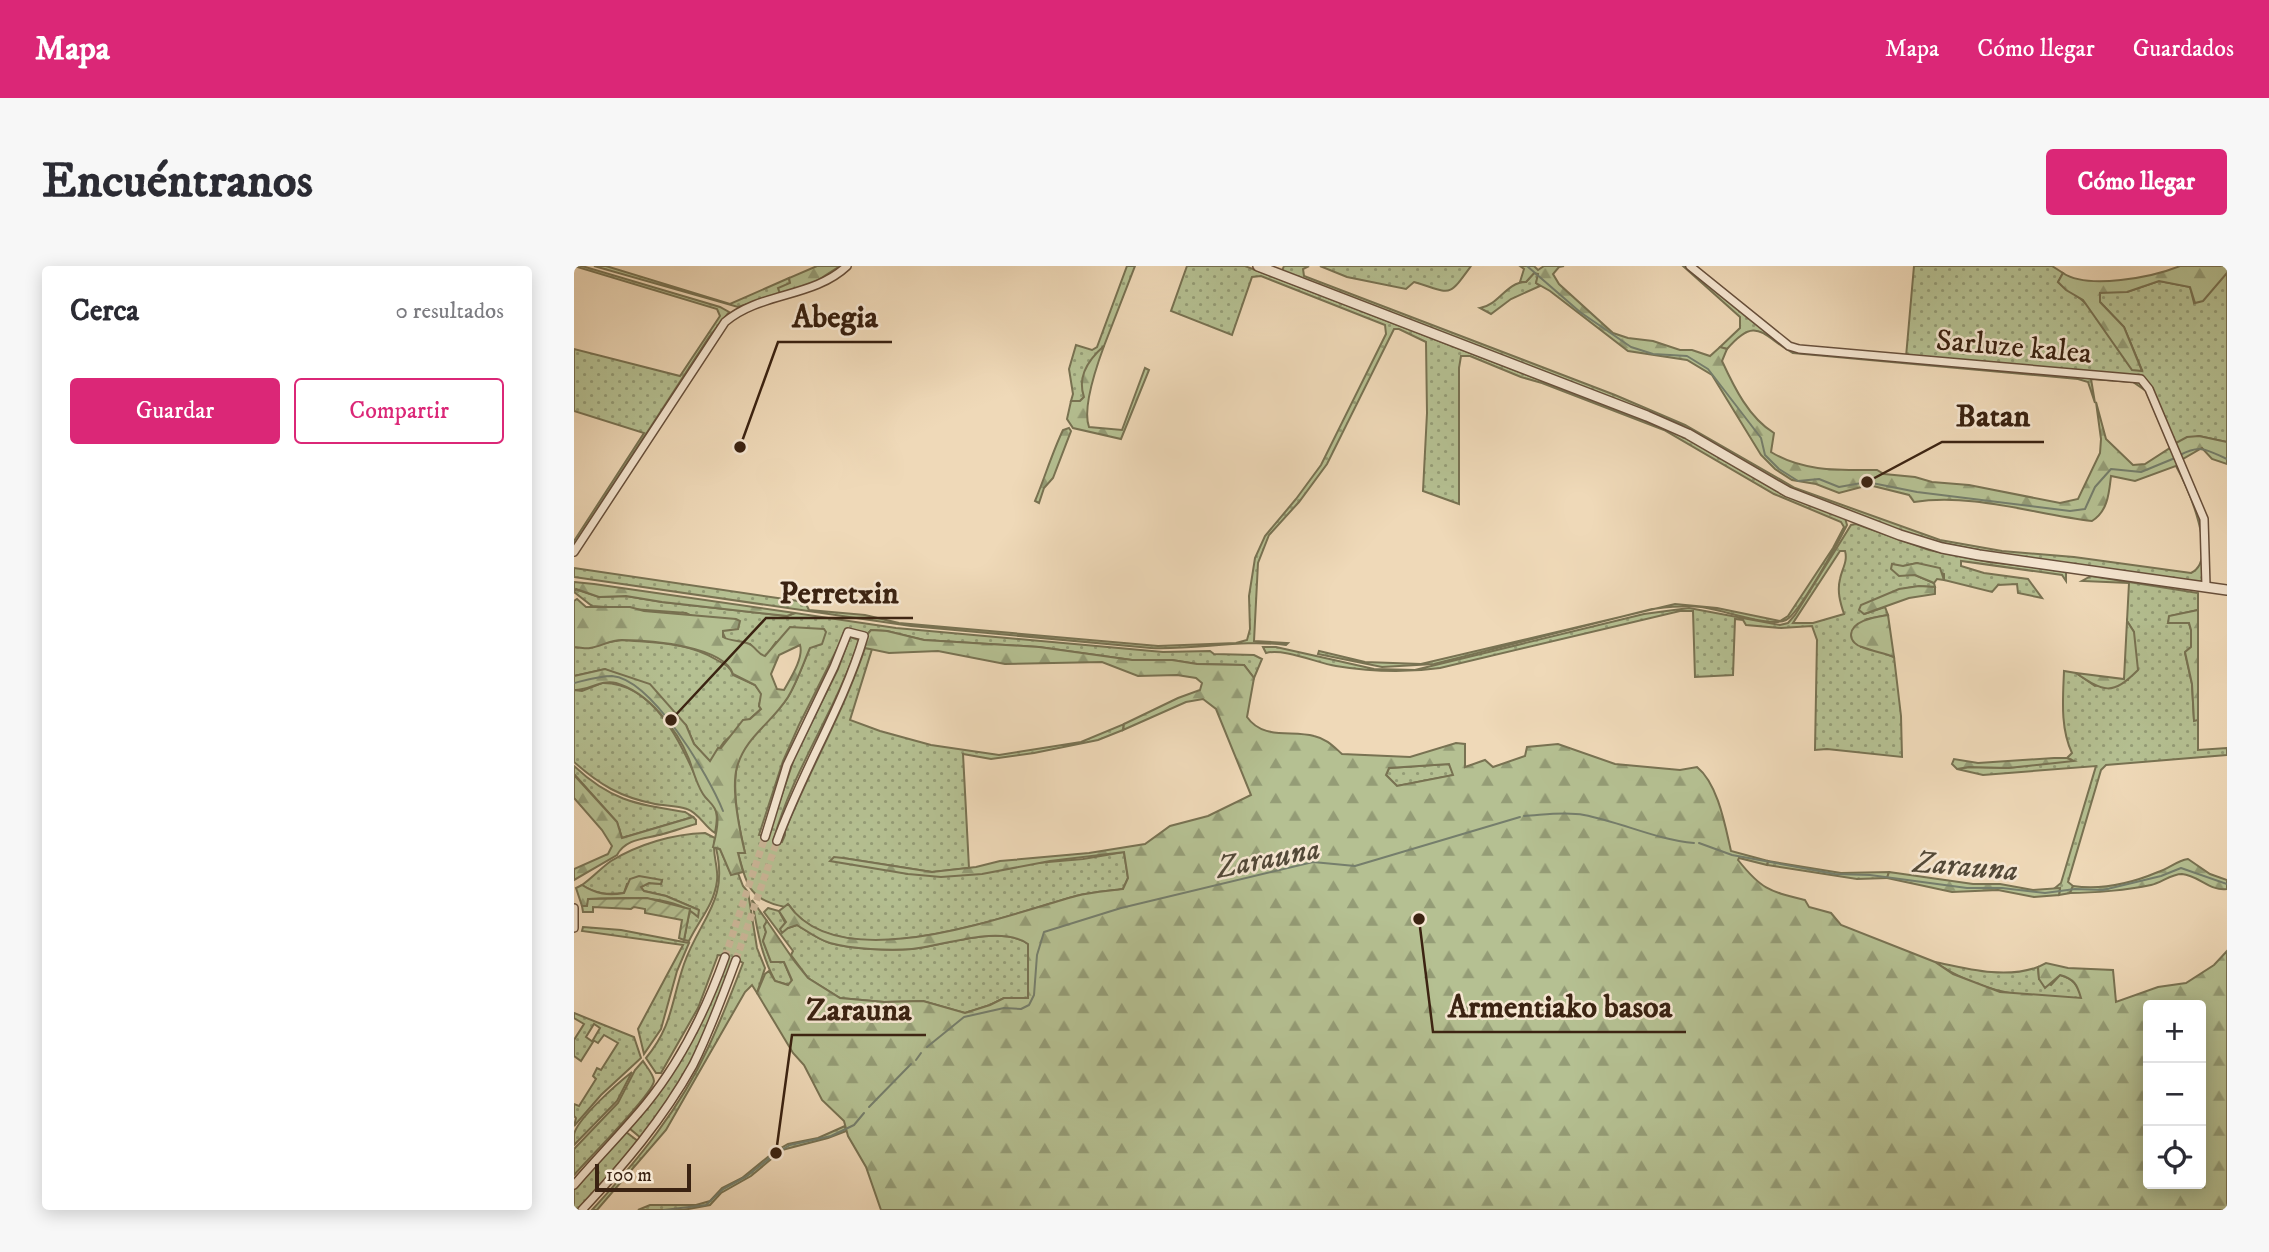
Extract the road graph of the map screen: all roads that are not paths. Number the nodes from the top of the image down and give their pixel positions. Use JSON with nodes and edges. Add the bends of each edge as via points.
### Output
{"nodes":[{"id":1,"x":847,"y":266,"type":"edge"},
{"id":2,"x":1258,"y":266,"type":"edge"},
{"id":3,"x":1690,"y":266,"type":"edge"},
{"id":4,"x":574,"y":552,"type":"edge"},
{"id":5,"x":2206,"y":586,"type":"junction"},
{"id":6,"x":2227,"y":590,"type":"edge"},
{"id":7,"x":765,"y":838,"type":"tunnel mouth"},
{"id":8,"x":776,"y":841,"type":"tunnel mouth"},
{"id":9,"x":574,"y":908,"type":"edge"},
{"id":10,"x":574,"y":928,"type":"edge"},
{"id":11,"x":725,"y":957,"type":"tunnel mouth"},
{"id":12,"x":736,"y":960,"type":"tunnel mouth"},
{"id":13,"x":574,"y":1185,"type":"edge"},
{"id":14,"x":582,"y":1210,"type":"edge"}],
"edges":[{"from":1,"to":4,"type":"street","via":[[823,283],[748,308],[725,322]]},
{"from":2,"to":5,"type":"street","via":[[1647,416],[1688,434],[1788,492],[1900,535],[1979,555]]},
{"from":3,"to":5,"type":"street","name":"Sarluze kalea","via":[[1799,349],[2141,379],[2204,519]]},
{"from":5,"to":6,"type":"street"},
{"from":7,"to":8,"type":"street","via":[[787,765],[848,632],[864,636]]},
{"from":9,"to":10,"type":"street"},
{"from":11,"to":13,"type":"street","via":[[706,1007],[661,1084]]},
{"from":12,"to":14,"type":"street","via":[[711,1025],[675,1095],[633,1153]]}]}
